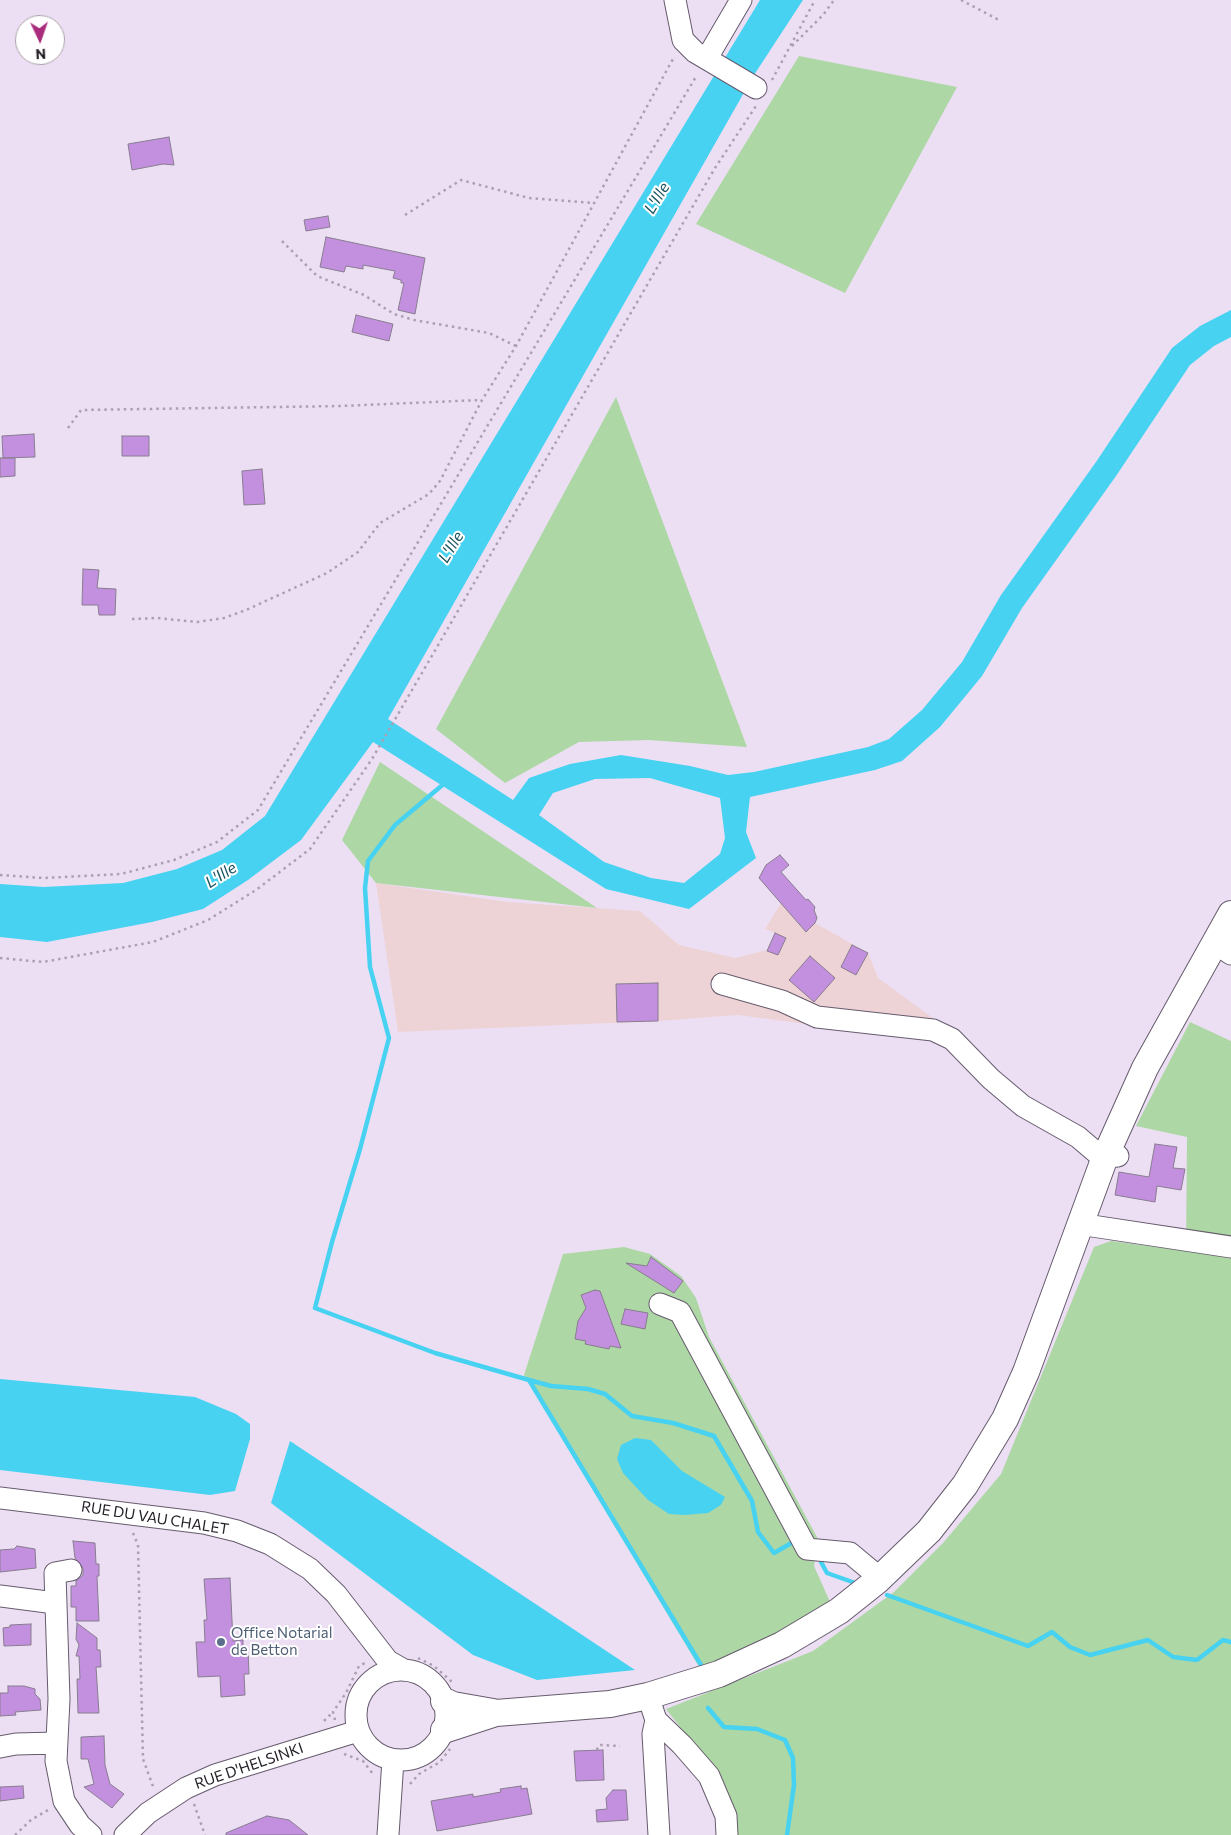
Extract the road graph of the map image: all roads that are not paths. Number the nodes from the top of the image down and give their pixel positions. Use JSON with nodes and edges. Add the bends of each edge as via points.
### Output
{"nodes":[{"id":1,"x":675,"y":0,"type":"edge"},
{"id":2,"x":741,"y":0,"type":"edge"},
{"id":3,"x":711,"y":60,"type":"junction"},
{"id":4,"x":761,"y":92,"type":"road end"},
{"id":5,"x":1231,"y":914,"type":"edge"},
{"id":6,"x":1223,"y":949,"type":"edge"},
{"id":7,"x":722,"y":984,"type":"dead end"},
{"id":8,"x":1111,"y":1156,"type":"junction"},
{"id":9,"x":1079,"y":1224,"type":"junction"},
{"id":10,"x":1231,"y":1247,"type":"edge"},
{"id":11,"x":660,"y":1304,"type":"dead end"},
{"id":12,"x":0,"y":1498,"type":"edge"},
{"id":13,"x":71,"y":1570,"type":"dead end"},
{"id":14,"x":878,"y":1580,"type":"junction"},
{"id":15,"x":0,"y":1596,"type":"edge"},
{"id":16,"x":55,"y":1603,"type":"junction"},
{"id":17,"x":364,"y":1628,"type":"junction"},
{"id":18,"x":410,"y":1664,"type":"junction"},
{"id":19,"x":370,"y":1682,"type":"junction"},
{"id":20,"x":648,"y":1696,"type":"junction"},
{"id":21,"x":455,"y":1704,"type":"junction"},
{"id":22,"x":496,"y":1713,"type":"junction"},
{"id":23,"x":656,"y":1720,"type":"junction"},
{"id":24,"x":349,"y":1733,"type":"junction"},
{"id":25,"x":449,"y":1737,"type":"junction"},
{"id":26,"x":56,"y":1743,"type":"junction"},
{"id":27,"x":0,"y":1747,"type":"edge"},
{"id":28,"x":393,"y":1760,"type":"junction"},
{"id":29,"x":91,"y":1835,"type":"edge"},
{"id":30,"x":125,"y":1835,"type":"edge"},
{"id":31,"x":388,"y":1835,"type":"edge"},
{"id":32,"x":659,"y":1835,"type":"edge"},
{"id":33,"x":727,"y":1835,"type":"edge"}],
"edges":[{"from":1,"to":3,"type":"street","via":[[683,40],[695,52]]},
{"from":2,"to":3,"type":"street"},
{"from":3,"to":4,"type":"street"},
{"from":5,"to":6,"type":"main road"},
{"from":6,"to":8,"type":"main road","via":[[1145,1068]]},
{"from":7,"to":8,"type":"street","via":[[782,1001],[817,1017],[933,1030],[952,1039],[1023,1106],[1078,1138],[1098,1154]]},
{"from":8,"to":9,"type":"main road"},
{"from":9,"to":10,"type":"street"},
{"from":9,"to":14,"type":"main road","via":[[1001,1438],[929,1531]]},
{"from":11,"to":14,"type":"street","via":[[680,1312],[807,1549],[850,1553]]},
{"from":12,"to":17,"type":"street","name":"RUE DU VAU CHALET","via":[[148,1515],[238,1531],[270,1544],[310,1569]]},
{"from":13,"to":16,"type":"street","via":[[55,1573]]},
{"from":14,"to":20,"type":"main road","via":[[839,1611],[782,1645],[719,1674]]},
{"from":15,"to":16,"type":"street"},
{"from":16,"to":26,"type":"street","via":[[59,1699]]},
{"from":17,"to":18,"type":"street","name":"RUE DU VAU CHALET","via":[[388,1661]]},
{"from":17,"to":19,"type":"street","name":"RUE DU VAU CHALET","via":[[372,1660]]},
{"from":18,"to":19,"type":"street","via":[[386,1672]]},
{"from":18,"to":21,"type":"street"},
{"from":19,"to":24,"type":"street","via":[[360,1696]]},
{"from":20,"to":22,"type":"main road","via":[[610,1704]]},
{"from":20,"to":23,"type":"street"},
{"from":21,"to":22,"type":"main road"},
{"from":21,"to":25,"type":"street","via":[[446,1716]]},
{"from":22,"to":25,"type":"main road"},
{"from":23,"to":32,"type":"street","via":[[653,1734]]},
{"from":23,"to":33,"type":"street","via":[[709,1776],[726,1816]]},
{"from":24,"to":28,"type":"street","via":[[378,1755]]},
{"from":24,"to":30,"type":"street","name":"RUE D'HELSINKI","via":[[215,1774],[148,1813]]},
{"from":25,"to":28,"type":"street","via":[[424,1754],[409,1760]]},
{"from":26,"to":27,"type":"street"},
{"from":26,"to":29,"type":"street","via":[[57,1770],[64,1801]]},
{"from":28,"to":31,"type":"street"}]}
